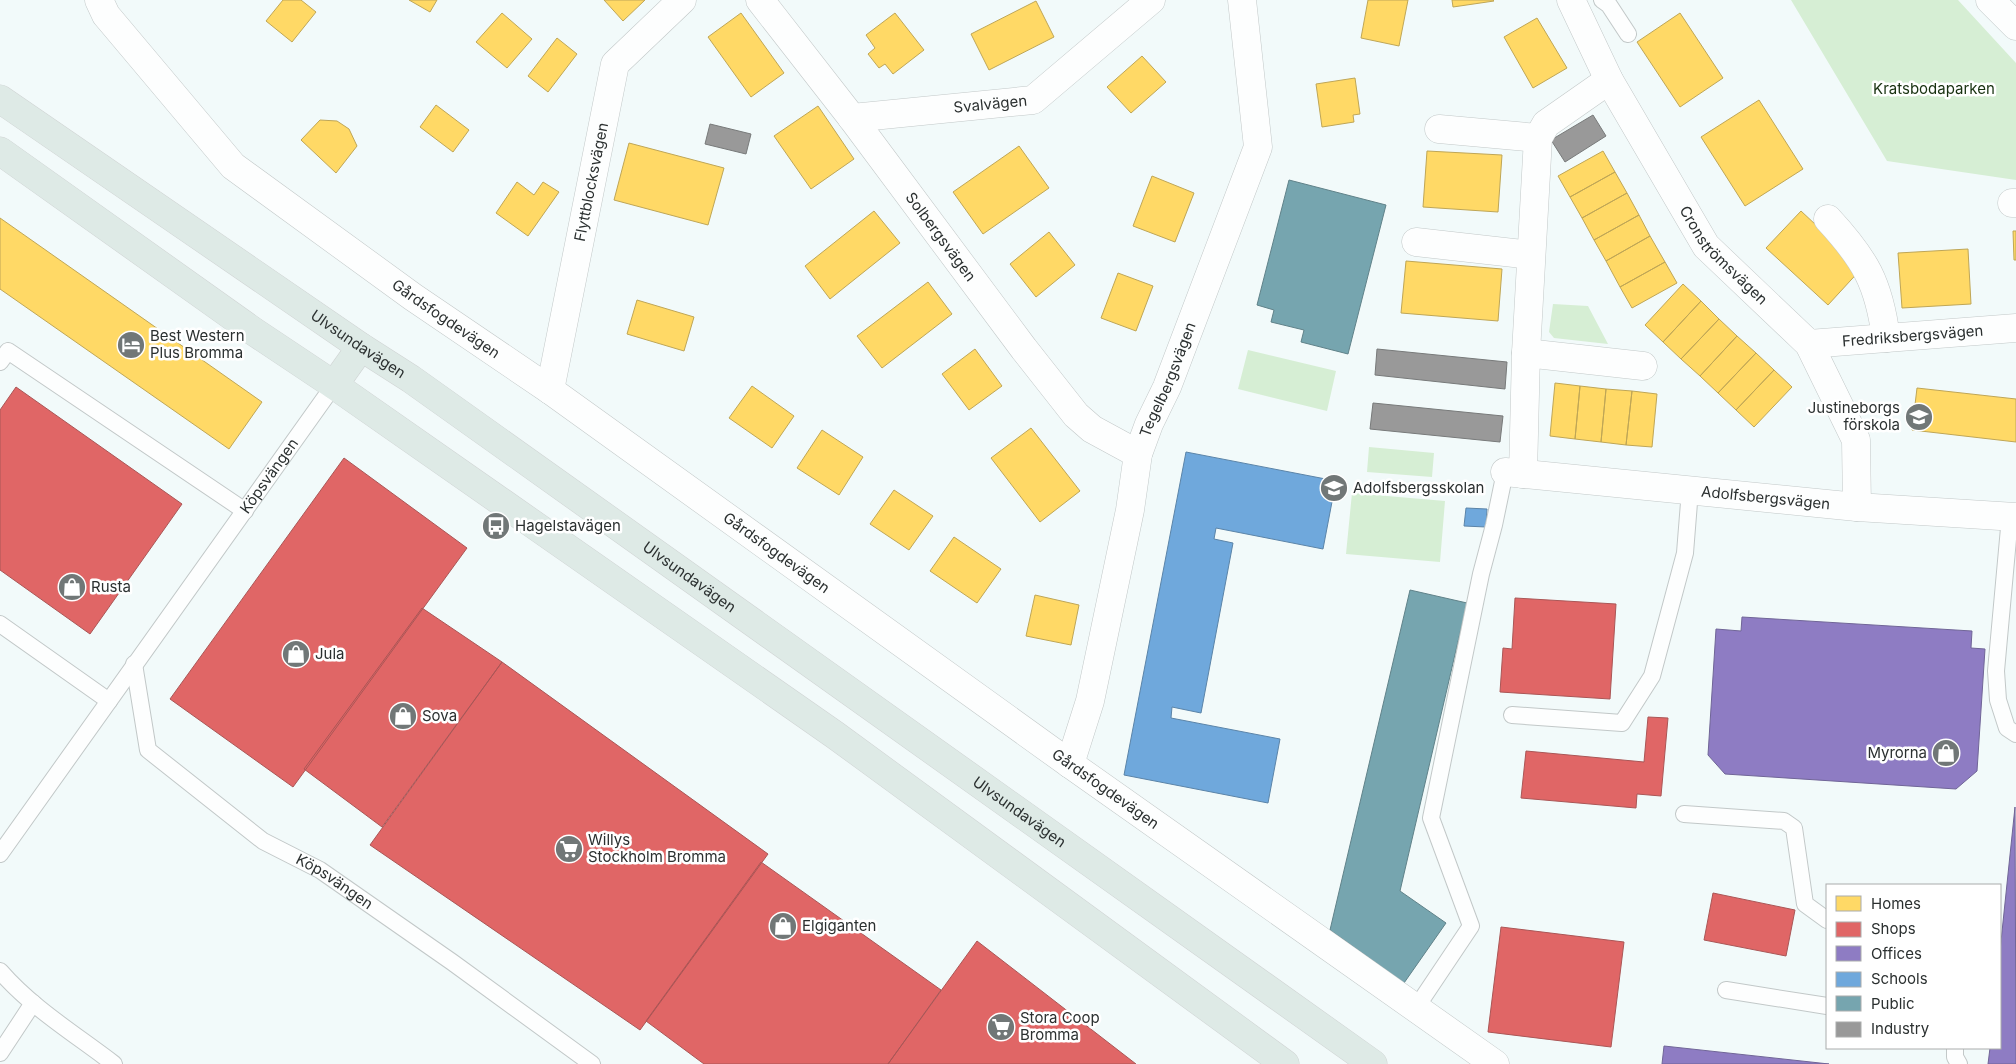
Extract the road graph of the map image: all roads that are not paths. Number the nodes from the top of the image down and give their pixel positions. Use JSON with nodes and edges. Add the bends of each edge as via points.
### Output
{"nodes":[{"id":1,"x":99,"y":0,"type":"edge"},
{"id":2,"x":682,"y":0,"type":"edge"},
{"id":3,"x":760,"y":0,"type":"edge"},
{"id":4,"x":1151,"y":0,"type":"edge"},
{"id":5,"x":1242,"y":0,"type":"edge"},
{"id":6,"x":1571,"y":0,"type":"edge"},
{"id":7,"x":1602,"y":0,"type":"edge"},
{"id":8,"x":1990,"y":0,"type":"edge"},
{"id":9,"x":2014,"y":21,"type":"edge"},
{"id":10,"x":1628,"y":34,"type":"dead end"},
{"id":11,"x":1608,"y":80,"type":"junction"},
{"id":12,"x":0,"y":99,"type":"edge"},
{"id":13,"x":852,"y":118,"type":"junction"},
{"id":14,"x":1439,"y":129,"type":"dead end"},
{"id":15,"x":1538,"y":138,"type":"junction"},
{"id":16,"x":0,"y":151,"type":"edge"},
{"id":17,"x":1828,"y":219,"type":"dead end"},
{"id":18,"x":1416,"y":242,"type":"dead end"},
{"id":19,"x":1531,"y":255,"type":"junction"},
{"id":20,"x":2016,"y":328,"type":"edge"},
{"id":21,"x":1886,"y":338,"type":"junction"},
{"id":22,"x":1809,"y":344,"type":"junction"},
{"id":23,"x":361,"y":348,"type":"junction"},
{"id":24,"x":1526,"y":353,"type":"junction"},
{"id":25,"x":0,"y":362,"type":"edge"},
{"id":26,"x":1643,"y":366,"type":"dead end"},
{"id":27,"x":334,"y":385,"type":"junction"},
{"id":28,"x":550,"y":390,"type":"junction"},
{"id":29,"x":1138,"y":454,"type":"junction"},
{"id":30,"x":1514,"y":473,"type":"junction"},
{"id":31,"x":1690,"y":490,"type":"junction"},
{"id":32,"x":1857,"y":506,"type":"junction"},
{"id":33,"x":245,"y":511,"type":"junction"},
{"id":34,"x":2013,"y":517,"type":"edge"},
{"id":35,"x":0,"y":624,"type":"edge"},
{"id":36,"x":134,"y":664,"type":"junction"},
{"id":37,"x":109,"y":701,"type":"junction"},
{"id":38,"x":1512,"y":715,"type":"dead end"},
{"id":39,"x":2016,"y":734,"type":"edge"},
{"id":40,"x":1070,"y":764,"type":"junction"},
{"id":41,"x":1684,"y":814,"type":"dead end"},
{"id":42,"x":0,"y":854,"type":"edge"},
{"id":43,"x":1826,"y":919,"type":"edge"},
{"id":44,"x":0,"y":971,"type":"edge"},
{"id":45,"x":1726,"y":990,"type":"dead end"},
{"id":46,"x":33,"y":1003,"type":"junction"},
{"id":47,"x":1826,"y":1006,"type":"edge"},
{"id":48,"x":1416,"y":1008,"type":"junction"},
{"id":49,"x":0,"y":1053,"type":"edge"},
{"id":50,"x":114,"y":1064,"type":"edge"},
{"id":51,"x":592,"y":1064,"type":"edge"},
{"id":52,"x":1285,"y":1064,"type":"edge"},
{"id":53,"x":1373,"y":1064,"type":"edge"},
{"id":54,"x":1494,"y":1064,"type":"edge"}],
"edges":[{"from":1,"to":28,"type":"street","name":"Gårdsfogdevägen","via":[[106,15],[233,166],[413,298]]},
{"from":2,"to":28,"type":"street","name":"Flyttblocksvägen","via":[[615,64]]},
{"from":3,"to":13,"type":"street","name":"Solbergsvägen"},
{"from":4,"to":13,"type":"street","name":"Svalvägen","via":[[1033,100]]},
{"from":5,"to":29,"type":"street","name":"Tegelbergsvägen","via":[[1258,147]]},
{"from":6,"to":11,"type":"street","name":"Cronströmsvägen"},
{"from":7,"to":10,"type":"lane","via":[[1609,5]]},
{"from":8,"to":9,"type":"street"},
{"from":11,"to":15,"type":"street","via":[[1546,124]]},
{"from":11,"to":22,"type":"street","name":"Cronströmsvägen","via":[[1706,246]]},
{"from":12,"to":23,"type":"main road","name":"Ulvsundavägen"},
{"from":13,"to":29,"type":"street","name":"Solbergsvägen","via":[[1076,415],[1092,429]]},
{"from":14,"to":15,"type":"street"},
{"from":15,"to":19,"type":"street"},
{"from":16,"to":27,"type":"main road"},
{"from":17,"to":21,"type":"street","via":[[1866,265],[1883,314]]},
{"from":18,"to":19,"type":"street"},
{"from":19,"to":24,"type":"street"},
{"from":20,"to":21,"type":"street","name":"Fredriksbergsvägen"},
{"from":21,"to":22,"type":"street","name":"Fredriksbergsvägen"},
{"from":22,"to":32,"type":"street","name":"Cronströmsvägen","via":[[1856,440]]},
{"from":23,"to":27,"type":"main road"},
{"from":23,"to":53,"type":"main road","name":"Ulvsundavägen","via":[[411,379]]},
{"from":24,"to":26,"type":"street"},
{"from":24,"to":30,"type":"street"},
{"from":25,"to":33,"type":"lane","via":[[8,350]]},
{"from":27,"to":33,"type":"lane","name":"Köpsvängen"},
{"from":27,"to":52,"type":"main road","via":[[836,734]]},
{"from":28,"to":40,"type":"street","name":"Gårdsfogdevägen"},
{"from":29,"to":40,"type":"street","name":"Tegelbergsvägen","via":[[1130,510],[1090,701]]},
{"from":30,"to":31,"type":"street","name":"Adolfsbergsvägen"},
{"from":30,"to":48,"type":"lane","via":[[1494,525],[1481,574],[1430,818],[1471,926]]},
{"from":31,"to":32,"type":"street","name":"Adolfsbergsvägen"},
{"from":31,"to":38,"type":"lane","via":[[1685,553],[1652,676],[1622,723]]},
{"from":32,"to":34,"type":"street","name":"Adolfsbergsvägen"},
{"from":33,"to":36,"type":"lane","name":"Köpsvängen"},
{"from":34,"to":39,"type":"lane","name":"Adolfsbergsvägen","via":[[1996,670],[1998,700],[2007,728]]},
{"from":35,"to":37,"type":"lane"},
{"from":36,"to":37,"type":"lane","name":"Köpsvängen"},
{"from":36,"to":51,"type":"lane","name":"Köpsvängen","via":[[148,750],[263,841],[320,870]]},
{"from":37,"to":42,"type":"lane","name":"Köpsvängen"},
{"from":40,"to":48,"type":"street","name":"Gårdsfogdevägen"},
{"from":41,"to":43,"type":"lane","via":[[1784,821],[1794,828],[1805,904]]},
{"from":44,"to":46,"type":"lane"},
{"from":45,"to":47,"type":"lane"},
{"from":46,"to":49,"type":"lane"},
{"from":46,"to":50,"type":"lane"},
{"from":48,"to":54,"type":"street","name":"Gårdsfogdevägen"}]}
